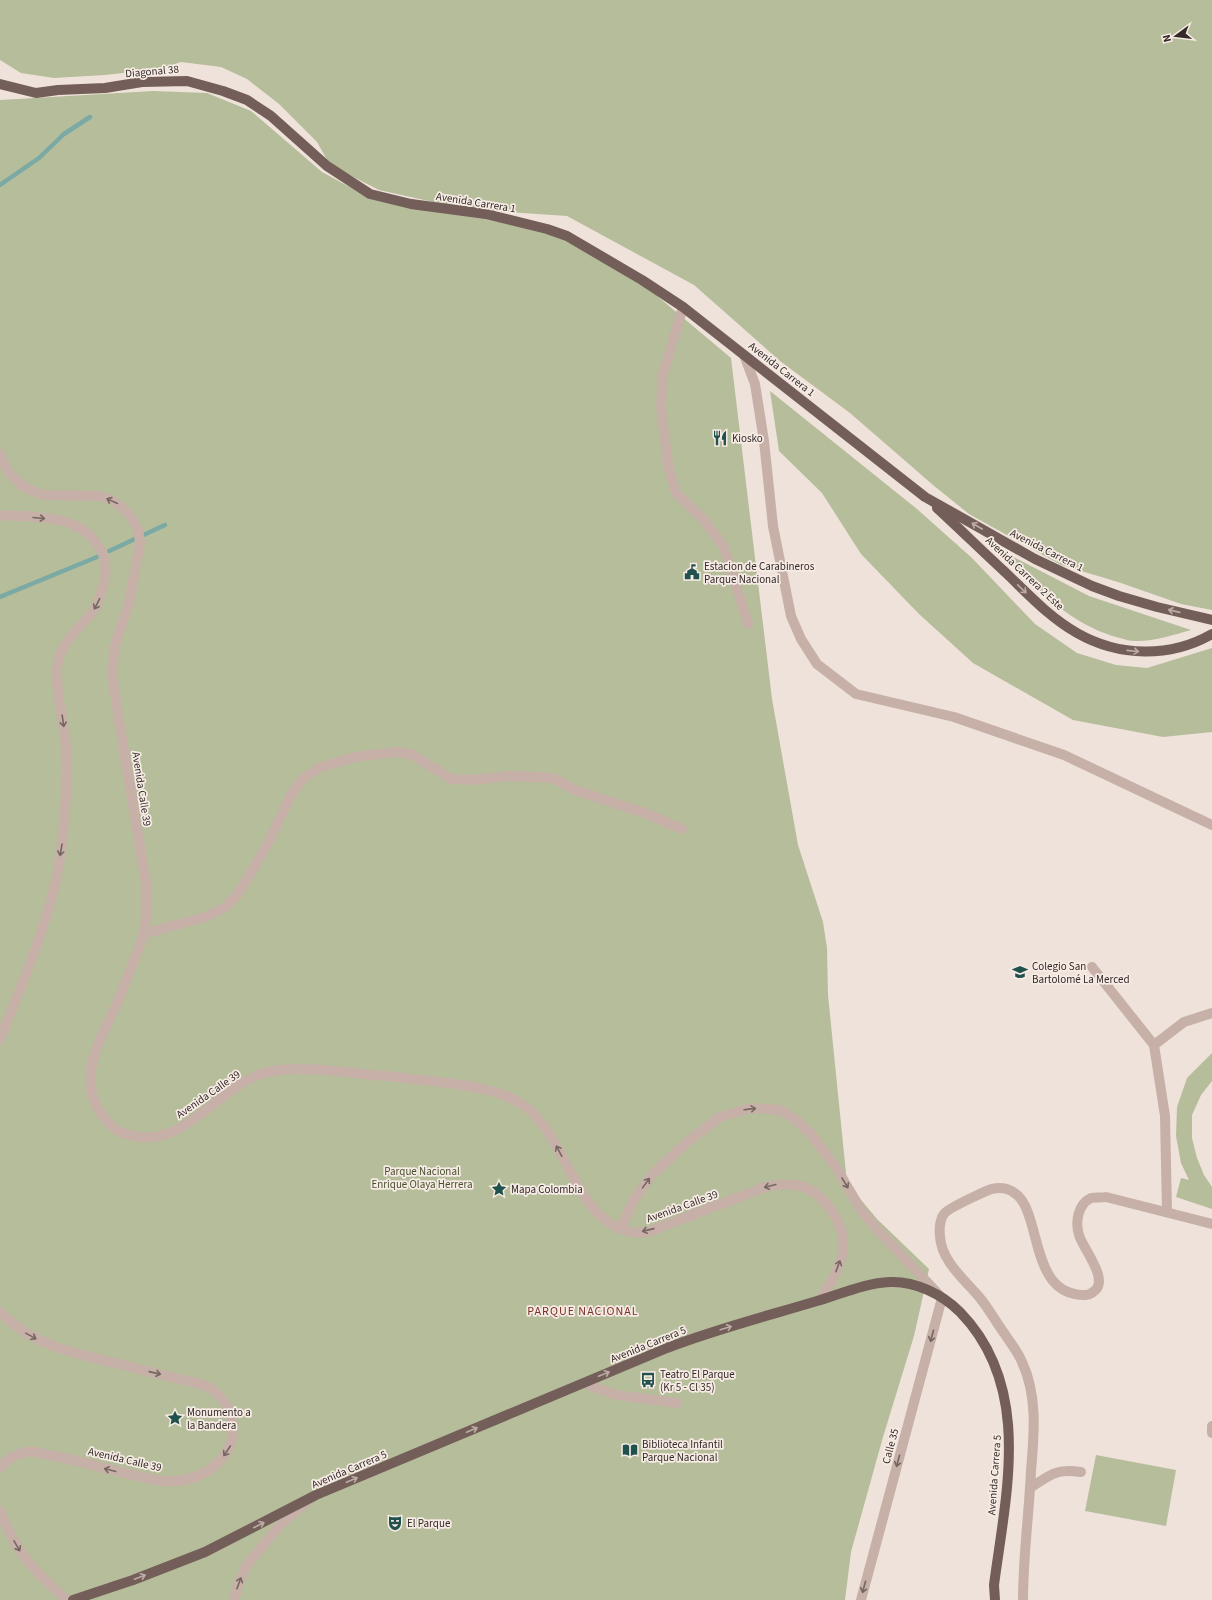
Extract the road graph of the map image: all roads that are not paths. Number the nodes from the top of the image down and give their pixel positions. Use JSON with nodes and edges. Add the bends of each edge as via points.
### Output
{"nodes":[{"id":1,"x":0,"y":84,"type":"edge"},
{"id":2,"x":327,"y":166,"type":"joint"},
{"id":3,"x":683,"y":307,"type":"junction"},
{"id":4,"x":744,"y":355,"type":"junction"},
{"id":5,"x":0,"y":454,"type":"edge"},
{"id":6,"x":925,"y":497,"type":"junction"},
{"id":7,"x":0,"y":515,"type":"edge"},
{"id":8,"x":1212,"y":620,"type":"edge"},
{"id":9,"x":748,"y":624,"type":"dead end"},
{"id":10,"x":1212,"y":634,"type":"edge"},
{"id":11,"x":1212,"y":825,"type":"edge"},
{"id":12,"x":682,"y":829,"type":"dead end"},
{"id":13,"x":144,"y":934,"type":"junction"},
{"id":14,"x":1092,"y":967,"type":"dead end"},
{"id":15,"x":1212,"y":1013,"type":"edge"},
{"id":16,"x":0,"y":1039,"type":"edge"},
{"id":17,"x":1154,"y":1044,"type":"junction"},
{"id":18,"x":1168,"y":1212,"type":"junction"},
{"id":19,"x":1212,"y":1224,"type":"edge"},
{"id":20,"x":621,"y":1229,"type":"junction"},
{"id":21,"x":942,"y":1298,"type":"junction"},
{"id":22,"x":820,"y":1300,"type":"junction"},
{"id":23,"x":0,"y":1312,"type":"edge"},
{"id":24,"x":583,"y":1383,"type":"junction"},
{"id":25,"x":677,"y":1403,"type":"dead end"},
{"id":26,"x":1212,"y":1426,"type":"edge"},
{"id":27,"x":1212,"y":1433,"type":"edge"},
{"id":28,"x":0,"y":1468,"type":"edge"},
{"id":29,"x":1081,"y":1472,"type":"dead end"},
{"id":30,"x":1030,"y":1488,"type":"junction"},
{"id":31,"x":316,"y":1495,"type":"junction"},
{"id":32,"x":0,"y":1511,"type":"edge"},
{"id":33,"x":67,"y":1600,"type":"edge"},
{"id":34,"x":73,"y":1600,"type":"edge"},
{"id":35,"x":234,"y":1600,"type":"edge"},
{"id":36,"x":861,"y":1600,"type":"edge"},
{"id":37,"x":995,"y":1600,"type":"edge"},
{"id":38,"x":1023,"y":1600,"type":"edge"}],
"edges":[{"from":1,"to":2,"type":"main road","name":"Diagonal 38","via":[[36,93],[106,88],[142,82],[187,81],[248,100],[271,116]]},
{"from":2,"to":3,"type":"main road","name":"Avenida Carrera 1","via":[[370,194],[411,204],[486,214],[567,236]]},
{"from":3,"to":4,"type":"main road","name":"Avenida Carrera 1"},
{"from":3,"to":9,"type":"street","via":[[663,374],[661,407],[668,465],[676,492],[705,521],[724,547]]},
{"from":4,"to":6,"type":"main road","name":"Avenida Carrera 1"},
{"from":4,"to":11,"type":"street","via":[[755,384],[773,526],[791,616],[801,640],[817,664],[856,694],[954,717],[1064,755]]},
{"from":13,"to":5,"type":"street","name":"Avenida Calle 39","one_way":true,"via":[[146,883],[112,673],[115,645],[129,603],[140,543],[138,529],[129,514],[110,499],[98,496],[43,495],[24,487],[8,472]]},
{"from":8,"to":6,"type":"main road","name":"Avenida Carrera 1","one_way":true,"via":[[1157,607],[1092,586],[1035,559]]},
{"from":6,"to":10,"type":"main road","name":"Avenida Carrera 2 Este","one_way":true,"via":[[1043,608],[1077,633],[1108,646],[1146,652],[1175,649]]},
{"from":7,"to":16,"type":"street","one_way":true,"via":[[43,518],[69,523],[82,529],[103,553],[106,572],[101,595],[94,610],[67,641],[58,663],[57,685],[67,749],[63,839],[55,885],[34,954]]},
{"from":12,"to":13,"type":"street","via":[[645,813],[575,790],[553,778],[510,776],[471,780],[451,779],[413,755],[396,752],[355,757],[321,767],[303,778],[291,795],[251,873],[237,895],[224,908],[205,917]]},
{"from":20,"to":13,"type":"street","name":"Avenida Calle 39","one_way":true,"via":[[612,1226],[596,1211],[581,1191],[556,1144],[537,1118],[522,1104],[477,1087],[384,1075],[293,1068],[260,1074],[235,1087],[192,1121],[164,1134],[136,1137],[114,1128],[105,1119],[92,1093],[91,1066],[94,1052],[117,1003]]},
{"from":14,"to":17,"type":"street"},
{"from":15,"to":17,"type":"street","via":[[1184,1022]]},
{"from":17,"to":18,"type":"street","via":[[1165,1116]]},
{"from":18,"to":19,"type":"street"},
{"from":18,"to":30,"type":"street","via":[[1106,1197],[1092,1198],[1084,1204],[1078,1214],[1079,1234],[1098,1273],[1100,1283],[1096,1290],[1088,1295],[1069,1293],[1053,1280],[1041,1259],[1028,1211],[1019,1197],[1009,1189],[988,1190],[944,1212],[940,1222],[943,1252],[982,1300],[1022,1362],[1029,1383],[1035,1419]]},
{"from":20,"to":21,"type":"street","one_way":true,"via":[[633,1201],[651,1176],[686,1142],[720,1117],[751,1108],[780,1110],[795,1119],[811,1134],[837,1169],[861,1210]]},
{"from":22,"to":20,"type":"street","name":"Avenida Calle 39","one_way":true,"via":[[838,1267],[843,1249],[843,1235],[839,1222],[827,1204],[815,1192],[804,1187],[795,1184],[765,1187],[648,1232],[632,1233]]},
{"from":21,"to":22,"type":"main road","name":"Avenida Carrera 5","via":[[923,1288],[890,1282],[855,1288]]},
{"from":21,"to":36,"type":"street","name":"Calle 35","one_way":true},
{"from":21,"to":37,"type":"main road","name":"Avenida Carrera 5","via":[[981,1336],[1000,1378],[1006,1406],[1010,1456],[994,1585]]},
{"from":24,"to":22,"type":"main road","name":"Avenida Carrera 5","one_way":true,"via":[[700,1336]]},
{"from":23,"to":28,"type":"street","name":"Avenida Calle 39","one_way":true,"via":[[28,1335],[54,1347],[197,1383],[213,1390],[227,1404],[234,1431],[227,1452],[208,1472],[193,1479],[174,1482],[149,1479],[77,1460],[29,1452],[12,1456]]},
{"from":24,"to":25,"type":"street","via":[[616,1394]]},
{"from":31,"to":24,"type":"main road","name":"Avenida Carrera 5","one_way":true},
{"from":26,"to":27,"type":"street"},
{"from":29,"to":30,"type":"street","via":[[1058,1471]]},
{"from":30,"to":38,"type":"street"},
{"from":34,"to":31,"type":"main road","name":"Avenida Carrera 5","one_way":true,"via":[[205,1552]]},
{"from":35,"to":31,"type":"street","one_way":true,"via":[[246,1566],[281,1524]]},
{"from":32,"to":33,"type":"street","one_way":true,"via":[[23,1558],[45,1582]]}]}
